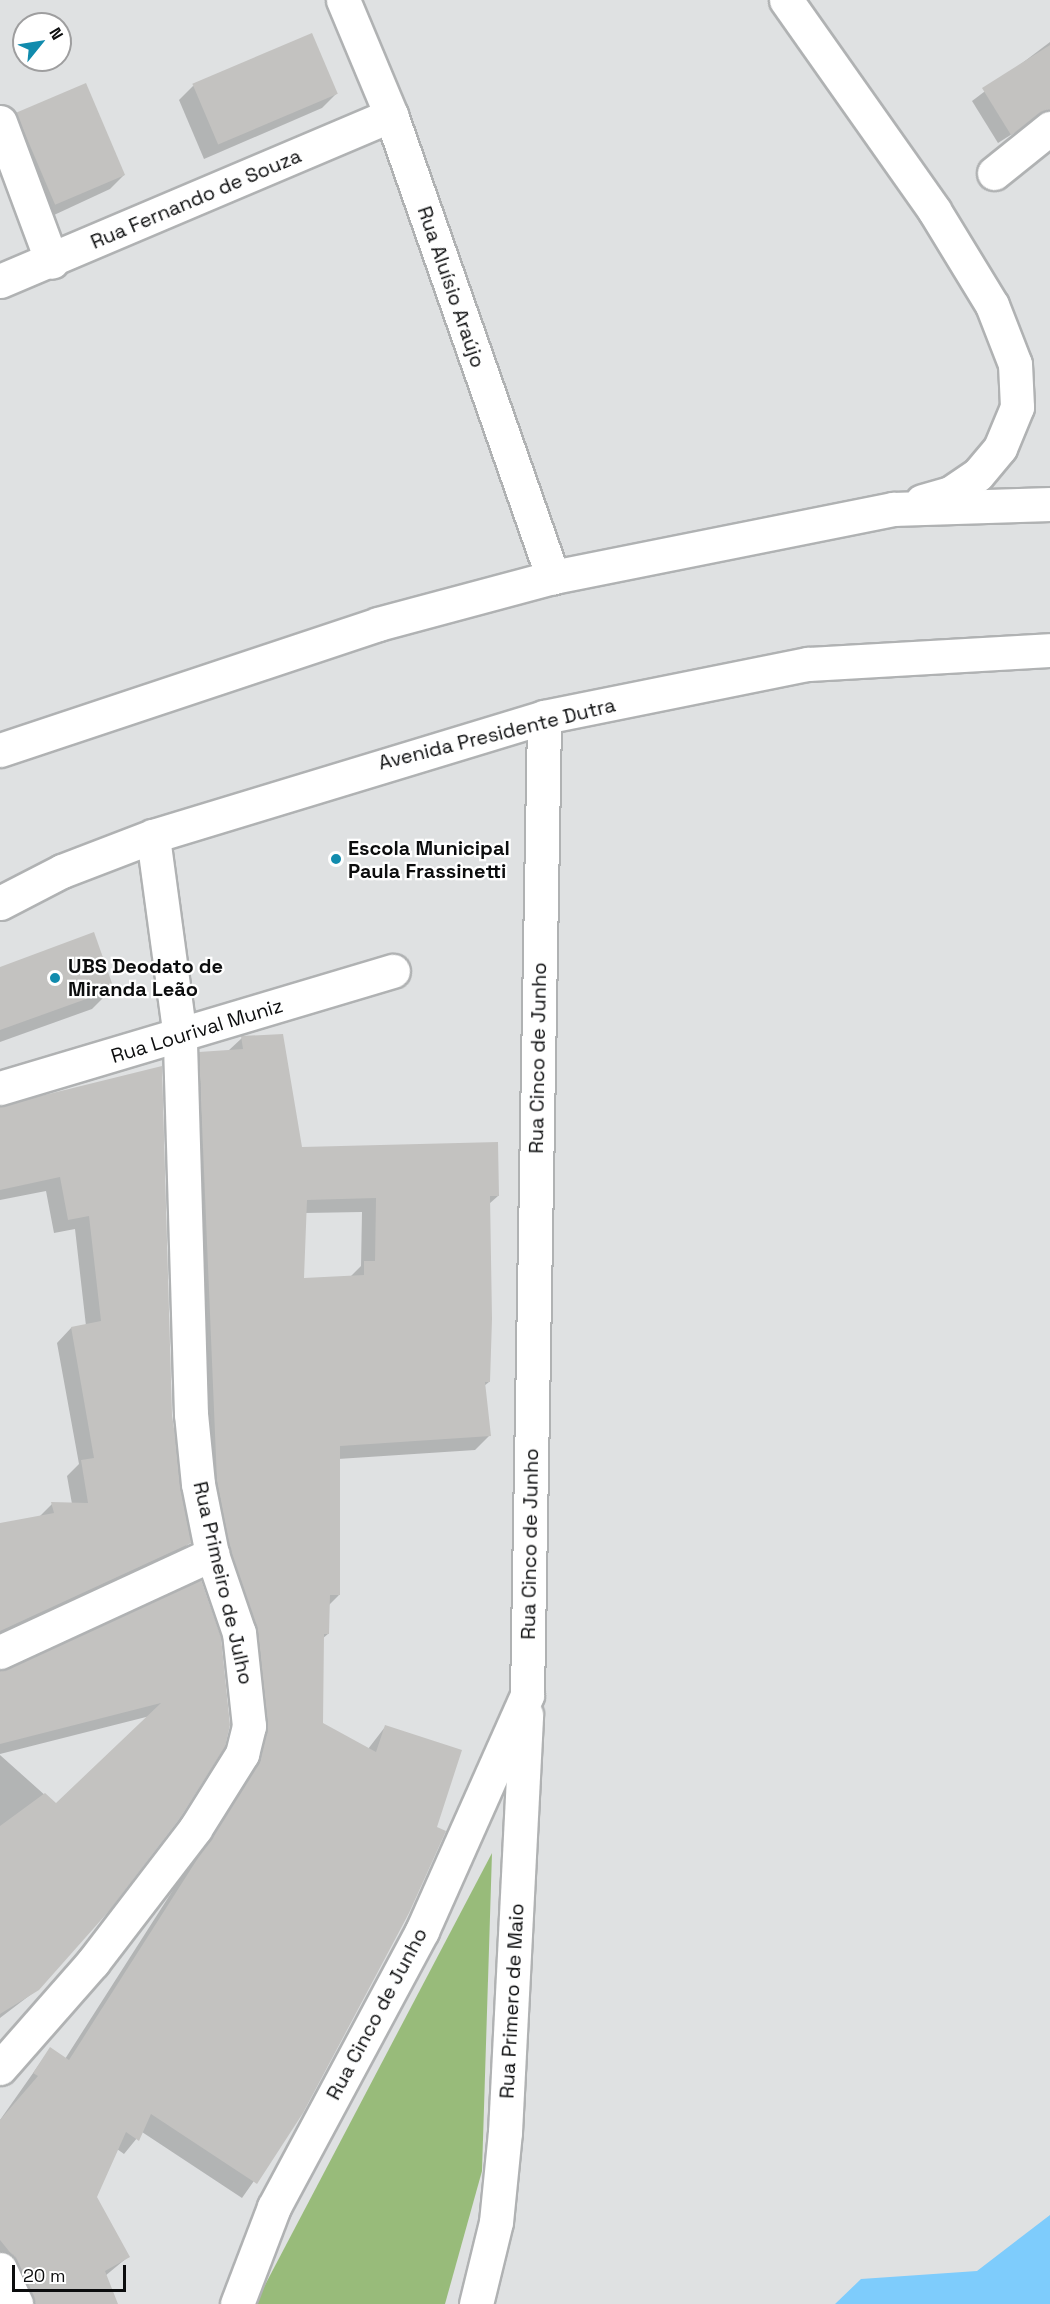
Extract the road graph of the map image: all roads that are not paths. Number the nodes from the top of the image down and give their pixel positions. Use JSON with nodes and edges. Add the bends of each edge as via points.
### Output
{"nodes":[{"id":1,"x":343,"y":0,"type":"edge"},
{"id":2,"x":786,"y":0,"type":"edge"},
{"id":3,"x":391,"y":115,"type":"junction"},
{"id":4,"x":0,"y":122,"type":"edge"},
{"id":5,"x":1050,"y":128,"type":"edge"},
{"id":6,"x":994,"y":173,"type":"dead end"},
{"id":7,"x":52,"y":262,"type":"junction"},
{"id":8,"x":0,"y":281,"type":"edge"},
{"id":9,"x":1050,"y":504,"type":"edge"},
{"id":10,"x":894,"y":509,"type":"junction"},
{"id":11,"x":553,"y":577,"type":"junction"},
{"id":12,"x":1050,"y":632,"type":"edge"},
{"id":13,"x":1050,"y":650,"type":"edge"},
{"id":14,"x":1005,"y":652,"type":"junction"},
{"id":15,"x":544,"y":717,"type":"junction"},
{"id":16,"x":0,"y":750,"type":"edge"},
{"id":17,"x":153,"y":836,"type":"junction"},
{"id":18,"x":0,"y":903,"type":"edge"},
{"id":19,"x":393,"y":971,"type":"dead end"},
{"id":20,"x":180,"y":1037,"type":"junction"},
{"id":21,"x":0,"y":1088,"type":"edge"},
{"id":22,"x":212,"y":1554,"type":"junction"},
{"id":23,"x":0,"y":1652,"type":"edge"},
{"id":24,"x":527,"y":1695,"type":"junction"},
{"id":25,"x":0,"y":2068,"type":"edge"},
{"id":26,"x":0,"y":2269,"type":"edge"},
{"id":27,"x":16,"y":2304,"type":"edge"},
{"id":28,"x":237,"y":2304,"type":"edge"},
{"id":29,"x":476,"y":2304,"type":"edge"}],
"edges":[{"from":1,"to":3,"type":"street","name":"Rua Aluísio Araújo"},
{"from":2,"to":10,"type":"street","via":[[934,210],[992,305],[1015,364],[1017,407],[1000,448],[977,475],[950,493]]},
{"from":3,"to":7,"type":"street","name":"Rua Fernando de Souza"},
{"from":3,"to":11,"type":"street","name":"Rua Aluísio Araújo"},
{"from":4,"to":7,"type":"street"},
{"from":5,"to":6,"type":"street"},
{"from":7,"to":8,"type":"street","name":"Rua Fernando de Souza"},
{"from":9,"to":10,"type":"street"},
{"from":10,"to":11,"type":"street"},
{"from":11,"to":16,"type":"street","via":[[378,624]]},
{"from":12,"to":14,"type":"street"},
{"from":13,"to":14,"type":"street","name":"Avenida Presidente Dutra"},
{"from":14,"to":15,"type":"street","name":"Avenida Presidente Dutra","via":[[808,664]]},
{"from":15,"to":17,"type":"street","name":"Avenida Presidente Dutra"},
{"from":15,"to":24,"type":"street","name":"Rua Cinco de Junho"},
{"from":17,"to":18,"type":"street","name":"Avenida Presidente Dutra","via":[[62,871]]},
{"from":17,"to":20,"type":"street","name":"Rua Primeiro de Julho"},
{"from":19,"to":20,"type":"street","name":"Rua Lourival Muniz"},
{"from":20,"to":21,"type":"street","name":"Rua Lourival Muniz"},
{"from":20,"to":22,"type":"street","name":"Rua Primeiro de Julho","via":[[190,1414]]},
{"from":22,"to":23,"type":"street"},
{"from":22,"to":25,"type":"street","name":"Rua Primeiro de Julho","via":[[238,1633],[249,1691],[242,1754],[140,1903]]},
{"from":24,"to":28,"type":"street","name":"Rua Cinco de Junho","via":[[422,1931],[274,2207]]},
{"from":24,"to":29,"type":"street","name":"Rua Primero de Maio","via":[[505,2132],[496,2222]]},
{"from":26,"to":27,"type":"street"}]}
